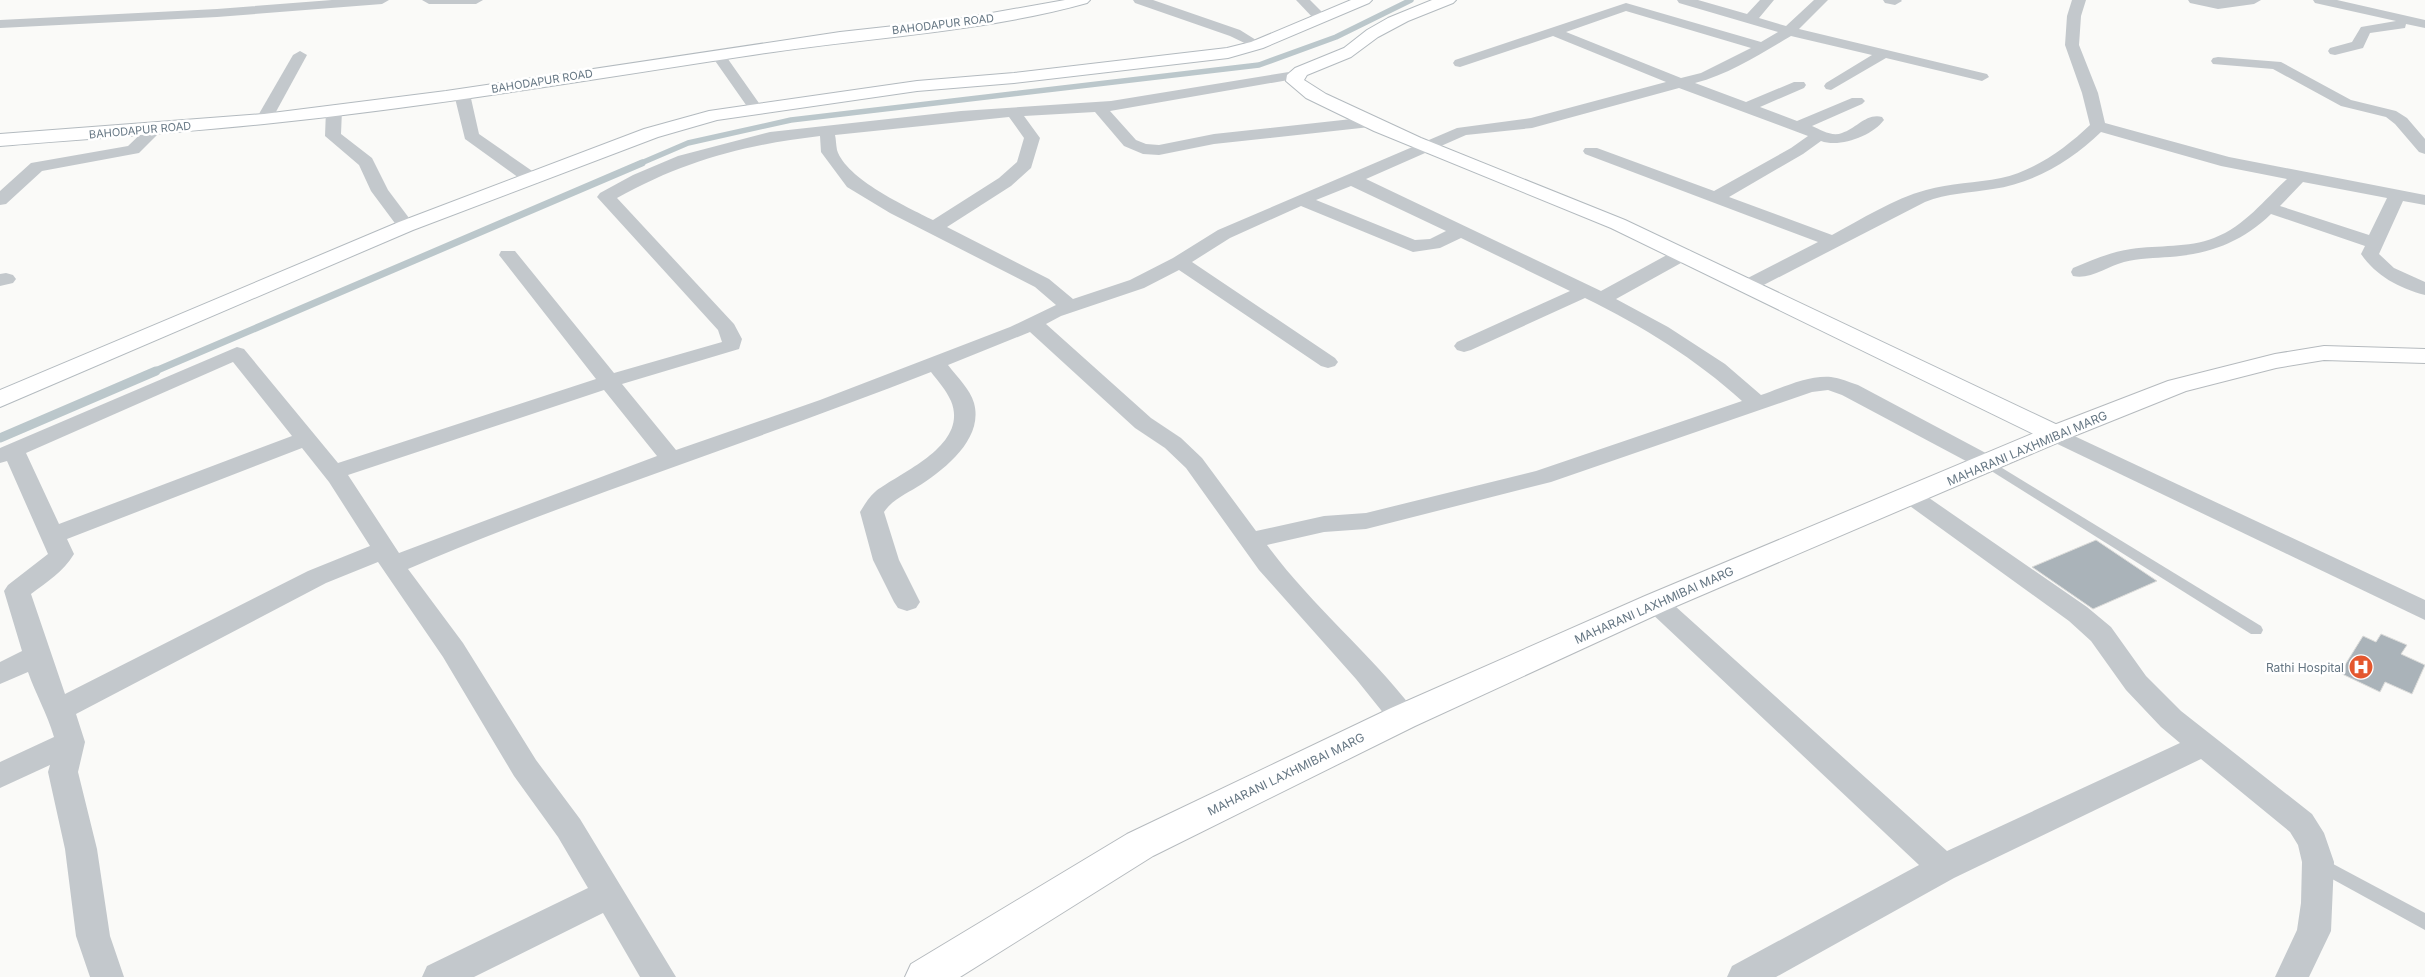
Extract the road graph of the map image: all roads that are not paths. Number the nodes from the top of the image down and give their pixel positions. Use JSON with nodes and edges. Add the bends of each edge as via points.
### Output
{"nodes":[{"id":1,"x":382,"y":0,"type":"edge"},
{"id":2,"x":429,"y":0,"type":"edge"},
{"id":3,"x":476,"y":0,"type":"edge"},
{"id":4,"x":1082,"y":0,"type":"edge"},
{"id":5,"x":1140,"y":0,"type":"edge"},
{"id":6,"x":1303,"y":0,"type":"edge"},
{"id":7,"x":1364,"y":0,"type":"edge"},
{"id":8,"x":1448,"y":0,"type":"edge"},
{"id":9,"x":1684,"y":0,"type":"edge"},
{"id":10,"x":1768,"y":0,"type":"edge"},
{"id":11,"x":1821,"y":0,"type":"edge"},
{"id":12,"x":2079,"y":0,"type":"edge"},
{"id":13,"x":2195,"y":0,"type":"edge"},
{"id":14,"x":2254,"y":0,"type":"edge"},
{"id":15,"x":2320,"y":0,"type":"edge"},
{"id":16,"x":1320,"y":17,"type":"junction"},
{"id":17,"x":1749,"y":19,"type":"junction"},
{"id":18,"x":0,"y":24,"type":"edge"},
{"id":19,"x":2424,"y":24,"type":"edge"},
{"id":20,"x":1552,"y":31,"type":"junction"},
{"id":21,"x":1789,"y":31,"type":"junction"},
{"id":22,"x":1763,"y":47,"type":"junction"},
{"id":23,"x":2335,"y":51,"type":"dead end"},
{"id":24,"x":718,"y":54,"type":"junction"},
{"id":25,"x":1883,"y":54,"type":"junction"},
{"id":26,"x":300,"y":55,"type":"dead end"},
{"id":27,"x":1285,"y":59,"type":"junction"},
{"id":28,"x":2218,"y":61,"type":"dead end"},
{"id":29,"x":1460,"y":63,"type":"dead end"},
{"id":30,"x":1982,"y":77,"type":"dead end"},
{"id":31,"x":1684,"y":84,"type":"junction"},
{"id":32,"x":1798,"y":85,"type":"dead end"},
{"id":33,"x":1831,"y":86,"type":"dead end"},
{"id":34,"x":462,"y":94,"type":"junction"},
{"id":35,"x":1857,"y":101,"type":"dead end"},
{"id":36,"x":1099,"y":107,"type":"junction"},
{"id":37,"x":1746,"y":108,"type":"junction"},
{"id":38,"x":756,"y":109,"type":"junction"},
{"id":39,"x":334,"y":110,"type":"junction"},
{"id":40,"x":1014,"y":113,"type":"junction"},
{"id":41,"x":264,"y":119,"type":"junction"},
{"id":42,"x":1876,"y":120,"type":"dead end"},
{"id":43,"x":1370,"y":122,"type":"junction"},
{"id":44,"x":2098,"y":126,"type":"junction"},
{"id":45,"x":1797,"y":127,"type":"junction"},
{"id":46,"x":156,"y":128,"type":"junction"},
{"id":47,"x":828,"y":131,"type":"junction"},
{"id":48,"x":1819,"y":135,"type":"junction"},
{"id":49,"x":0,"y":140,"type":"edge"},
{"id":50,"x":1423,"y":147,"type":"junction"},
{"id":51,"x":2425,"y":149,"type":"edge"},
{"id":52,"x":1591,"y":151,"type":"dead end"},
{"id":53,"x":2298,"y":177,"type":"junction"},
{"id":54,"x":532,"y":178,"type":"junction"},
{"id":55,"x":1350,"y":179,"type":"junction"},
{"id":56,"x":2397,"y":195,"type":"junction"},
{"id":57,"x":1714,"y":198,"type":"junction"},
{"id":58,"x":0,"y":200,"type":"edge"},
{"id":59,"x":1300,"y":200,"type":"junction"},
{"id":60,"x":2425,"y":200,"type":"edge"},
{"id":61,"x":2266,"y":207,"type":"junction"},
{"id":62,"x":406,"y":226,"type":"junction"},
{"id":63,"x":934,"y":227,"type":"junction"},
{"id":64,"x":1462,"y":231,"type":"junction"},
{"id":65,"x":1834,"y":242,"type":"junction"},
{"id":66,"x":2374,"y":243,"type":"junction"},
{"id":67,"x":1683,"y":254,"type":"junction"},
{"id":68,"x":508,"y":255,"type":"dead end"},
{"id":69,"x":1180,"y":262,"type":"junction"},
{"id":70,"x":2080,"y":272,"type":"dead end"},
{"id":71,"x":1747,"y":286,"type":"junction"},
{"id":72,"x":2425,"y":289,"type":"edge"},
{"id":73,"x":1594,"y":295,"type":"junction"},
{"id":74,"x":1070,"y":306,"type":"junction"},
{"id":75,"x":1032,"y":323,"type":"junction"},
{"id":76,"x":1464,"y":346,"type":"dead end"},
{"id":77,"x":2425,"y":356,"type":"edge"},
{"id":78,"x":935,"y":362,"type":"junction"},
{"id":79,"x":1328,"y":362,"type":"dead end"},
{"id":80,"x":610,"y":381,"type":"junction"},
{"id":81,"x":0,"y":399,"type":"edge"},
{"id":82,"x":1758,"y":404,"type":"junction"},
{"id":83,"x":2055,"y":434,"type":"junction"},
{"id":84,"x":306,"y":439,"type":"junction"},
{"id":85,"x":7,"y":453,"type":"edge"},
{"id":86,"x":671,"y":459,"type":"junction"},
{"id":87,"x":1990,"y":464,"type":"junction"},
{"id":88,"x":334,"y":472,"type":"junction"},
{"id":89,"x":1911,"y":496,"type":"junction"},
{"id":90,"x":52,"y":536,"type":"junction"},
{"id":91,"x":1250,"y":540,"type":"junction"},
{"id":92,"x":389,"y":558,"type":"junction"},
{"id":93,"x":907,"y":602,"type":"dead end"},
{"id":94,"x":1656,"y":603,"type":"junction"},
{"id":95,"x":2425,"y":611,"type":"edge"},
{"id":96,"x":2256,"y":630,"type":"dead end"},
{"id":97,"x":37,"y":656,"type":"junction"},
{"id":98,"x":0,"y":674,"type":"edge"},
{"id":99,"x":60,"y":708,"type":"junction"},
{"id":100,"x":1403,"y":717,"type":"junction"},
{"id":101,"x":70,"y":742,"type":"junction"},
{"id":102,"x":2201,"y":746,"type":"junction"},
{"id":103,"x":0,"y":776,"type":"edge"},
{"id":104,"x":2318,"y":862,"type":"junction"},
{"id":105,"x":1943,"y":868,"type":"junction"},
{"id":106,"x":609,"y":894,"type":"junction"},
{"id":107,"x":2425,"y":922,"type":"edge"},
{"id":108,"x":107,"y":977,"type":"edge"},
{"id":109,"x":439,"y":977,"type":"edge"},
{"id":110,"x":659,"y":977,"type":"edge"},
{"id":111,"x":925,"y":977,"type":"edge"},
{"id":112,"x":1744,"y":977,"type":"edge"},
{"id":113,"x":2292,"y":977,"type":"edge"}],
"edges":[{"from":1,"to":18,"type":"street","via":[[217,13]]},
{"from":2,"to":3,"type":"street"},
{"from":4,"to":24,"type":"street","name":"BAHODAPUR ROAD","via":[[958,24]]},
{"from":5,"to":27,"type":"street","via":[[1234,33]]},
{"from":6,"to":16,"type":"street"},
{"from":7,"to":16,"type":"street"},
{"from":8,"to":27,"type":"street","via":[[1375,32],[1344,55]]},
{"from":9,"to":17,"type":"street"},
{"from":10,"to":17,"type":"street"},
{"from":11,"to":21,"type":"street"},
{"from":12,"to":44,"type":"street","via":[[2072,45]]},
{"from":13,"to":14,"type":"street","via":[[2218,5]]},
{"from":15,"to":19,"type":"street"},
{"from":16,"to":27,"type":"street"},
{"from":17,"to":21,"type":"street"},
{"from":19,"to":23,"type":"street","via":[[2366,30],[2358,45]]},
{"from":20,"to":22,"type":"street","via":[[1626,7]]},
{"from":20,"to":29,"type":"street"},
{"from":20,"to":31,"type":"street"},
{"from":21,"to":22,"type":"street"},
{"from":21,"to":25,"type":"street"},
{"from":22,"to":31,"type":"street"},
{"from":24,"to":34,"type":"street","name":"BAHODAPUR ROAD"},
{"from":24,"to":38,"type":"street"},
{"from":25,"to":30,"type":"street"},
{"from":25,"to":33,"type":"street"},
{"from":26,"to":41,"type":"street"},
{"from":27,"to":36,"type":"street","via":[[1152,100]]},
{"from":27,"to":38,"type":"street","via":[[1210,55],[917,86]]},
{"from":27,"to":43,"type":"street","via":[[1298,84]]},
{"from":28,"to":51,"type":"street","via":[[2276,65],[2346,103],[2391,114]]},
{"from":31,"to":37,"type":"street"},
{"from":31,"to":50,"type":"street","via":[[1532,123],[1463,131]]},
{"from":32,"to":37,"type":"street"},
{"from":34,"to":39,"type":"street","name":"BAHODAPUR ROAD"},
{"from":34,"to":54,"type":"street","via":[[471,136]]},
{"from":35,"to":45,"type":"street"},
{"from":36,"to":40,"type":"street"},
{"from":36,"to":43,"type":"street","via":[[1130,143],[1143,150]]},
{"from":37,"to":45,"type":"street"},
{"from":38,"to":54,"type":"street","via":[[715,115],[651,133]]},
{"from":39,"to":41,"type":"street","name":"BAHODAPUR ROAD"},
{"from":39,"to":62,"type":"street","via":[[333,136],[366,162],[380,191]]},
{"from":40,"to":47,"type":"street"},
{"from":40,"to":63,"type":"street","via":[[1032,138],[1025,164],[1004,182]]},
{"from":41,"to":46,"type":"street","name":"BAHODAPUR ROAD"},
{"from":42,"to":48,"type":"street","via":[[1846,138],[1838,140]]},
{"from":43,"to":50,"type":"street"},
{"from":44,"to":53,"type":"street","via":[[2204,156]]},
{"from":44,"to":65,"type":"street","via":[[2082,143],[2031,172],[2006,182],[1957,188],[1920,198]]},
{"from":45,"to":48,"type":"street"},
{"from":46,"to":49,"type":"street","name":"BAHODAPUR ROAD"},
{"from":46,"to":58,"type":"street","via":[[133,150],[37,167]]},
{"from":47,"to":63,"type":"street","via":[[829,152],[853,183],[896,210]]},
{"from":47,"to":80,"type":"street","via":[[727,147],[639,179],[606,197],[727,328],[732,339],[732,345],[719,350]]},
{"from":48,"to":57,"type":"street"},
{"from":50,"to":55,"type":"street"},
{"from":50,"to":67,"type":"street","via":[[1584,209]]},
{"from":52,"to":57,"type":"street"},
{"from":53,"to":56,"type":"street"},
{"from":53,"to":61,"type":"street"},
{"from":54,"to":62,"type":"street"},
{"from":55,"to":59,"type":"street"},
{"from":55,"to":64,"type":"street"},
{"from":56,"to":60,"type":"street"},
{"from":56,"to":66,"type":"street"},
{"from":57,"to":65,"type":"street"},
{"from":59,"to":64,"type":"street","via":[[1413,246],[1434,244]]},
{"from":59,"to":69,"type":"street","via":[[1224,234]]},
{"from":61,"to":66,"type":"street"},
{"from":61,"to":70,"type":"street","via":[[2244,229],[2222,241],[2202,247],[2129,255]]},
{"from":62,"to":81,"type":"street"},
{"from":63,"to":74,"type":"street","via":[[1042,283]]},
{"from":64,"to":73,"type":"street"},
{"from":65,"to":71,"type":"street"},
{"from":66,"to":72,"type":"street","via":[[2370,254],[2376,265]]},
{"from":67,"to":71,"type":"street"},
{"from":67,"to":73,"type":"street"},
{"from":68,"to":80,"type":"street"},
{"from":69,"to":74,"type":"street","via":[[1138,284]]},
{"from":69,"to":79,"type":"street"},
{"from":71,"to":83,"type":"street"},
{"from":73,"to":76,"type":"street"},
{"from":73,"to":82,"type":"street","via":[[1661,331],[1718,368]]},
{"from":74,"to":75,"type":"street"},
{"from":75,"to":78,"type":"street"},
{"from":75,"to":91,"type":"street","via":[[1143,423],[1173,443],[1194,463]]},
{"from":77,"to":83,"type":"street","name":"MAHARANI LAXHMIBAI MARG","via":[[2324,353],[2275,361],[2177,386]]},
{"from":78,"to":86,"type":"street","via":[[828,405]]},
{"from":78,"to":93,"type":"street","via":[[963,403],[965,421],[957,442],[917,477],[876,502],[872,512],[886,560]]},
{"from":80,"to":86,"type":"street"},
{"from":80,"to":88,"type":"street"},
{"from":82,"to":87,"type":"street","via":[[1808,386],[1830,383],[1866,397]]},
{"from":82,"to":91,"type":"street","via":[[1544,478],[1374,519],[1324,524]]},
{"from":83,"to":87,"type":"street","name":"MAHARANI LAXHMIBAI MARG"},
{"from":83,"to":95,"type":"street"},
{"from":84,"to":85,"type":"street","via":[[237,353]]},
{"from":84,"to":88,"type":"street"},
{"from":84,"to":90,"type":"street"},
{"from":85,"to":90,"type":"street"},
{"from":86,"to":92,"type":"street","via":[[448,542]]},
{"from":87,"to":89,"type":"street","name":"MAHARANI LAXHMIBAI MARG"},
{"from":87,"to":96,"type":"lane"},
{"from":88,"to":92,"type":"street"},
{"from":89,"to":94,"type":"street","name":"MAHARANI LAXHMIBAI MARG"},
{"from":89,"to":102,"type":"street","via":[[2078,614],[2101,634],[2136,683]]},
{"from":90,"to":97,"type":"street","via":[[60,554],[54,564],[17,591]]},
{"from":91,"to":100,"type":"street","via":[[1306,612],[1345,650]]},
{"from":92,"to":99,"type":"street","via":[[309,581]]},
{"from":92,"to":106,"type":"street","via":[[453,650],[524,768],[570,828]]},
{"from":94,"to":100,"type":"street","name":"MAHARANI LAXHMIBAI MARG"},
{"from":94,"to":105,"type":"street"},
{"from":97,"to":98,"type":"street"},
{"from":97,"to":99,"type":"street","via":[[48,690]]},
{"from":99,"to":101,"type":"street"},
{"from":100,"to":111,"type":"street","name":"MAHARANI LAXHMIBAI MARG","via":[[1140,845]]},
{"from":101,"to":103,"type":"street"},
{"from":101,"to":108,"type":"street","via":[[63,772],[81,850],[93,936]]},
{"from":102,"to":104,"type":"street","via":[[2301,823],[2313,842]]},
{"from":102,"to":105,"type":"street"},
{"from":104,"to":107,"type":"lane"},
{"from":104,"to":113,"type":"street","via":[[2314,931]]},
{"from":105,"to":112,"type":"street"},
{"from":106,"to":109,"type":"street"},
{"from":106,"to":110,"type":"street"}]}
